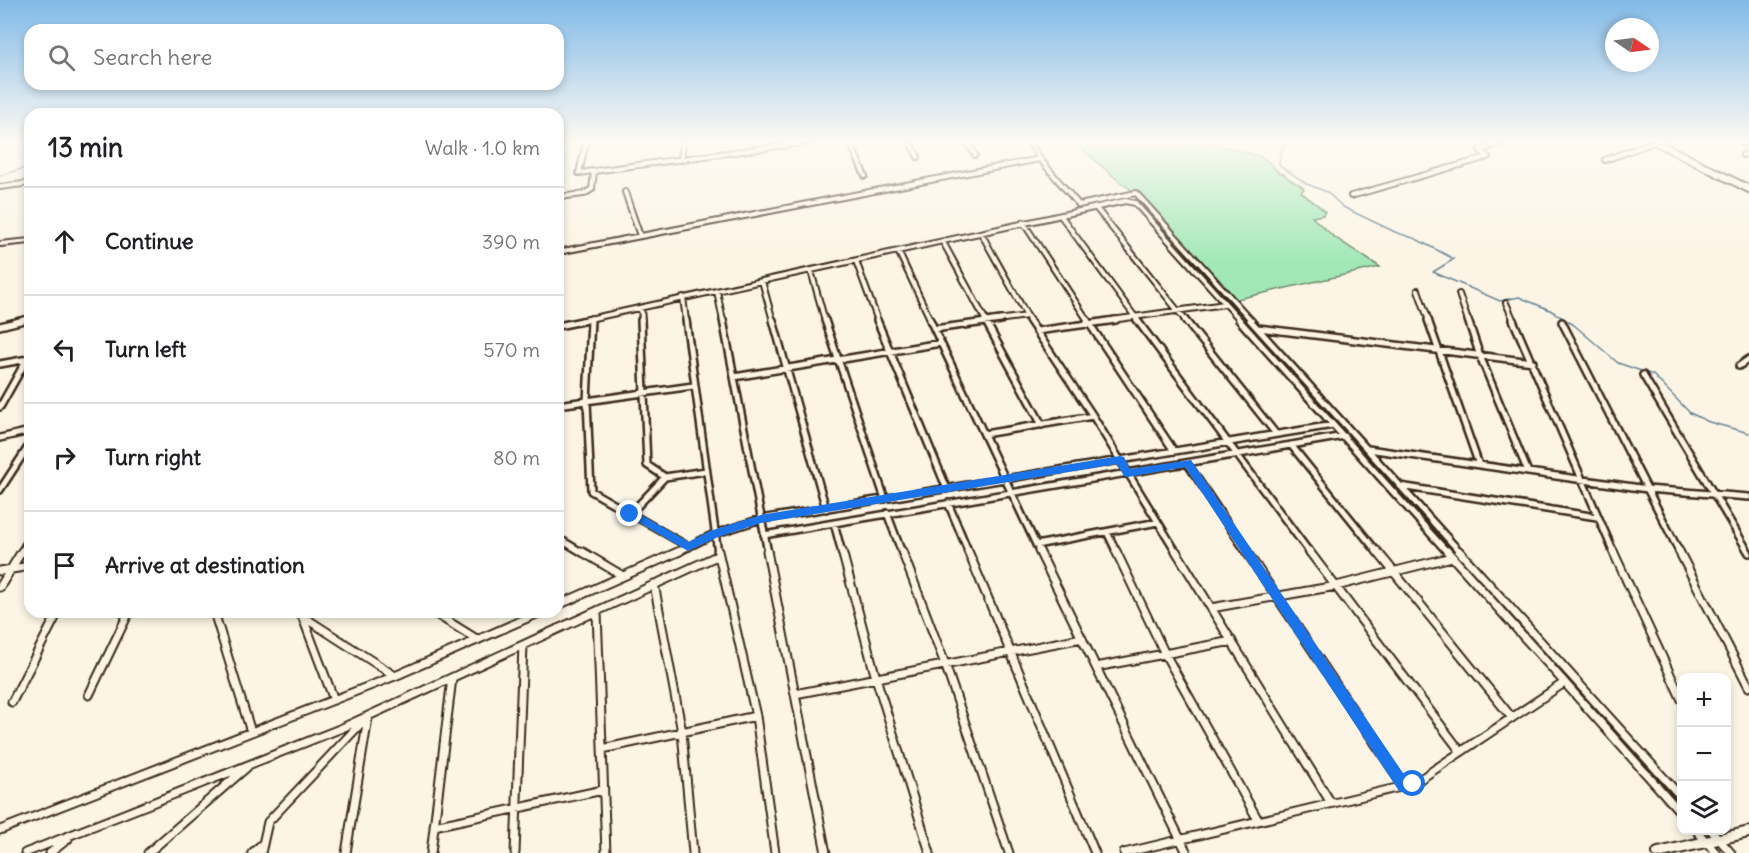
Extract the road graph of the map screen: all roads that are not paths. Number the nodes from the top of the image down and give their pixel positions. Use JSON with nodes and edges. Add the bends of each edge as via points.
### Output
{"nodes":[{"id":1,"x":593,"y":182,"type":"edge"},
{"id":2,"x":921,"y":182,"type":"edge"},
{"id":3,"x":1059,"y":182,"type":"edge"},
{"id":4,"x":1401,"y":182,"type":"edge"},
{"id":5,"x":1735,"y":182,"type":"edge"},
{"id":6,"x":24,"y":184,"type":"edge"},
{"id":7,"x":0,"y":187,"type":"edge"},
{"id":8,"x":1749,"y":189,"type":"edge"},
{"id":9,"x":625,"y":192,"type":"dead end"},
{"id":10,"x":564,"y":196,"type":"edge"},
{"id":11,"x":1351,"y":196,"type":"dead end"},
{"id":12,"x":1096,"y":208,"type":"junction"},
{"id":13,"x":1061,"y":216,"type":"junction"},
{"id":14,"x":1023,"y":222,"type":"junction"},
{"id":15,"x":981,"y":233,"type":"junction"},
{"id":16,"x":639,"y":236,"type":"junction"},
{"id":17,"x":24,"y":242,"type":"edge"},
{"id":18,"x":943,"y":242,"type":"junction"},
{"id":19,"x":0,"y":244,"type":"edge"},
{"id":20,"x":564,"y":251,"type":"edge"},
{"id":21,"x":898,"y":251,"type":"junction"},
{"id":22,"x":856,"y":261,"type":"junction"},
{"id":23,"x":810,"y":271,"type":"junction"},
{"id":24,"x":762,"y":281,"type":"junction"},
{"id":25,"x":1418,"y":290,"type":"dead end"},
{"id":26,"x":717,"y":291,"type":"junction"},
{"id":27,"x":1459,"y":294,"type":"dead end"},
{"id":28,"x":683,"y":297,"type":"junction"},
{"id":29,"x":1506,"y":303,"type":"dead end"},
{"id":30,"x":1225,"y":304,"type":"junction"},
{"id":31,"x":641,"y":308,"type":"junction"},
{"id":32,"x":1178,"y":311,"type":"junction"},
{"id":33,"x":1027,"y":316,"type":"junction"},
{"id":34,"x":591,"y":318,"type":"junction"},
{"id":35,"x":1137,"y":318,"type":"junction"},
{"id":36,"x":24,"y":320,"type":"edge"},
{"id":37,"x":1562,"y":322,"type":"dead end"},
{"id":38,"x":987,"y":323,"type":"junction"},
{"id":39,"x":1088,"y":323,"type":"junction"},
{"id":40,"x":564,"y":325,"type":"edge"},
{"id":41,"x":0,"y":326,"type":"edge"},
{"id":42,"x":934,"y":328,"type":"junction"},
{"id":43,"x":1258,"y":328,"type":"junction"},
{"id":44,"x":1037,"y":331,"type":"junction"},
{"id":45,"x":941,"y":343,"type":"junction"},
{"id":46,"x":1439,"y":350,"type":"junction"},
{"id":47,"x":890,"y":352,"type":"junction"},
{"id":48,"x":1480,"y":356,"type":"junction"},
{"id":49,"x":1749,"y":358,"type":"edge"},
{"id":50,"x":24,"y":360,"type":"edge"},
{"id":51,"x":837,"y":361,"type":"junction"},
{"id":52,"x":1533,"y":362,"type":"junction"},
{"id":53,"x":0,"y":364,"type":"edge"},
{"id":54,"x":1740,"y":366,"type":"dead end"},
{"id":55,"x":24,"y":367,"type":"edge"},
{"id":56,"x":788,"y":368,"type":"junction"},
{"id":57,"x":1643,"y":375,"type":"dead end"},
{"id":58,"x":734,"y":377,"type":"junction"},
{"id":59,"x":693,"y":386,"type":"junction"},
{"id":60,"x":643,"y":393,"type":"junction"},
{"id":61,"x":587,"y":401,"type":"junction"},
{"id":62,"x":564,"y":404,"type":"edge"},
{"id":63,"x":0,"y":407,"type":"edge"},
{"id":64,"x":1093,"y":416,"type":"junction"},
{"id":65,"x":1333,"y":424,"type":"junction"},
{"id":66,"x":1042,"y":425,"type":"junction"},
{"id":67,"x":24,"y":432,"type":"edge"},
{"id":68,"x":984,"y":434,"type":"junction"},
{"id":69,"x":1276,"y":434,"type":"junction"},
{"id":70,"x":1344,"y":436,"type":"junction"},
{"id":71,"x":0,"y":438,"type":"edge"},
{"id":72,"x":1229,"y":442,"type":"junction"},
{"id":73,"x":1291,"y":445,"type":"junction"},
{"id":74,"x":1368,"y":449,"type":"junction"},
{"id":75,"x":1174,"y":451,"type":"junction"},
{"id":76,"x":24,"y":453,"type":"edge"},
{"id":77,"x":1236,"y":454,"type":"junction"},
{"id":78,"x":1120,"y":460,"type":"junction"},
{"id":79,"x":1187,"y":463,"type":"junction"},
{"id":80,"x":1479,"y":465,"type":"junction"},
{"id":81,"x":706,"y":471,"type":"junction"},
{"id":82,"x":1528,"y":472,"type":"junction"},
{"id":83,"x":1128,"y":473,"type":"junction"},
{"id":84,"x":665,"y":477,"type":"junction"},
{"id":85,"x":1005,"y":479,"type":"junction"},
{"id":86,"x":1583,"y":480,"type":"junction"},
{"id":87,"x":1400,"y":486,"type":"junction"},
{"id":88,"x":947,"y":489,"type":"junction"},
{"id":89,"x":1647,"y":489,"type":"junction"},
{"id":90,"x":0,"y":490,"type":"edge"},
{"id":91,"x":1012,"y":493,"type":"junction"},
{"id":92,"x":1714,"y":493,"type":"junction"},
{"id":93,"x":1749,"y":497,"type":"edge"},
{"id":94,"x":885,"y":499,"type":"junction"},
{"id":95,"x":948,"y":503,"type":"junction"},
{"id":96,"x":826,"y":509,"type":"junction"},
{"id":97,"x":887,"y":513,"type":"junction"},
{"id":98,"x":630,"y":514,"type":"junction"},
{"id":99,"x":1597,"y":517,"type":"junction"},
{"id":100,"x":761,"y":519,"type":"junction"},
{"id":101,"x":1158,"y":522,"type":"junction"},
{"id":102,"x":834,"y":523,"type":"junction"},
{"id":103,"x":1107,"y":532,"type":"junction"},
{"id":104,"x":714,"y":534,"type":"junction"},
{"id":105,"x":764,"y":535,"type":"junction"},
{"id":106,"x":564,"y":541,"type":"edge"},
{"id":107,"x":1036,"y":545,"type":"junction"},
{"id":108,"x":24,"y":546,"type":"edge"},
{"id":109,"x":688,"y":547,"type":"junction"},
{"id":110,"x":1749,"y":553,"type":"edge"},
{"id":111,"x":719,"y":555,"type":"junction"},
{"id":112,"x":1452,"y":557,"type":"junction"},
{"id":113,"x":24,"y":567,"type":"edge"},
{"id":114,"x":9,"y":569,"type":"junction"},
{"id":115,"x":1393,"y":570,"type":"junction"},
{"id":116,"x":0,"y":571,"type":"edge"},
{"id":117,"x":624,"y":576,"type":"junction"},
{"id":118,"x":654,"y":584,"type":"junction"},
{"id":119,"x":1336,"y":586,"type":"junction"},
{"id":120,"x":0,"y":587,"type":"edge"},
{"id":121,"x":1276,"y":596,"type":"junction"},
{"id":122,"x":564,"y":602,"type":"edge"},
{"id":123,"x":1211,"y":608,"type":"junction"},
{"id":124,"x":597,"y":612,"type":"junction"},
{"id":125,"x":55,"y":618,"type":"edge"},
{"id":126,"x":126,"y":618,"type":"edge"},
{"id":127,"x":216,"y":618,"type":"edge"},
{"id":128,"x":301,"y":618,"type":"edge"},
{"id":129,"x":305,"y":618,"type":"edge"},
{"id":130,"x":443,"y":618,"type":"edge"},
{"id":131,"x":528,"y":618,"type":"edge"},
{"id":132,"x":1082,"y":638,"type":"junction"},
{"id":133,"x":478,"y":640,"type":"junction"},
{"id":134,"x":1232,"y":641,"type":"junction"},
{"id":135,"x":523,"y":645,"type":"junction"},
{"id":136,"x":1012,"y":651,"type":"junction"},
{"id":137,"x":1165,"y":654,"type":"junction"},
{"id":138,"x":945,"y":664,"type":"junction"},
{"id":139,"x":1096,"y":667,"type":"junction"},
{"id":140,"x":395,"y":676,"type":"junction"},
{"id":141,"x":452,"y":678,"type":"junction"},
{"id":142,"x":876,"y":678,"type":"junction"},
{"id":143,"x":1564,"y":683,"type":"junction"},
{"id":144,"x":1749,"y":687,"type":"edge"},
{"id":145,"x":1677,"y":689,"type":"edge"},
{"id":146,"x":795,"y":694,"type":"junction"},
{"id":147,"x":89,"y":695,"type":"dead end"},
{"id":148,"x":334,"y":700,"type":"junction"},
{"id":149,"x":12,"y":702,"type":"dead end"},
{"id":150,"x":368,"y":716,"type":"junction"},
{"id":151,"x":756,"y":716,"type":"junction"},
{"id":152,"x":1512,"y":718,"type":"junction"},
{"id":153,"x":251,"y":732,"type":"junction"},
{"id":154,"x":682,"y":732,"type":"junction"},
{"id":155,"x":602,"y":749,"type":"junction"},
{"id":156,"x":1461,"y":752,"type":"junction"},
{"id":157,"x":250,"y":764,"type":"junction"},
{"id":158,"x":1404,"y":786,"type":"junction"},
{"id":159,"x":603,"y":790,"type":"junction"},
{"id":160,"x":1677,"y":792,"type":"edge"},
{"id":161,"x":1331,"y":803,"type":"junction"},
{"id":162,"x":1677,"y":808,"type":"edge"},
{"id":163,"x":517,"y":809,"type":"junction"},
{"id":164,"x":1258,"y":820,"type":"junction"},
{"id":165,"x":434,"y":826,"type":"junction"},
{"id":166,"x":0,"y":830,"type":"edge"},
{"id":167,"x":1749,"y":832,"type":"edge"},
{"id":168,"x":74,"y":834,"type":"junction"},
{"id":169,"x":1712,"y":837,"type":"edge"},
{"id":170,"x":1180,"y":839,"type":"junction"},
{"id":171,"x":263,"y":843,"type":"junction"},
{"id":172,"x":25,"y":853,"type":"edge"},
{"id":173,"x":50,"y":853,"type":"edge"},
{"id":174,"x":148,"y":853,"type":"edge"},
{"id":175,"x":252,"y":853,"type":"edge"},
{"id":176,"x":261,"y":853,"type":"edge"},
{"id":177,"x":346,"y":853,"type":"edge"},
{"id":178,"x":431,"y":853,"type":"edge"},
{"id":179,"x":515,"y":853,"type":"edge"},
{"id":180,"x":606,"y":853,"type":"edge"},
{"id":181,"x":693,"y":853,"type":"edge"},
{"id":182,"x":775,"y":853,"type":"edge"},
{"id":183,"x":826,"y":853,"type":"edge"},
{"id":184,"x":930,"y":853,"type":"edge"},
{"id":185,"x":1009,"y":853,"type":"edge"},
{"id":186,"x":1095,"y":853,"type":"edge"},
{"id":187,"x":1124,"y":853,"type":"edge"},
{"id":188,"x":1187,"y":853,"type":"edge"},
{"id":189,"x":1658,"y":853,"type":"edge"},
{"id":190,"x":1716,"y":853,"type":"edge"},
{"id":191,"x":1731,"y":853,"type":"edge"}],
"edges":[{"from":1,"to":10,"type":"street","via":[[592,189],[584,194]]},
{"from":2,"to":16,"type":"street"},
{"from":3,"to":43,"type":"street","via":[[1079,205],[1136,193]]},
{"from":4,"to":11,"type":"street"},
{"from":5,"to":8,"type":"street"},
{"from":6,"to":7,"type":"street"},
{"from":9,"to":16,"type":"street"},
{"from":12,"to":13,"type":"street"},
{"from":12,"to":30,"type":"street","via":[[1125,201],[1135,203]]},
{"from":12,"to":32,"type":"street"},
{"from":13,"to":14,"type":"street"},
{"from":13,"to":35,"type":"street"},
{"from":14,"to":15,"type":"street"},
{"from":14,"to":39,"type":"street"},
{"from":15,"to":18,"type":"street"},
{"from":15,"to":33,"type":"street"},
{"from":16,"to":20,"type":"street"},
{"from":17,"to":19,"type":"street"},
{"from":18,"to":21,"type":"street"},
{"from":18,"to":38,"type":"street"},
{"from":21,"to":22,"type":"street"},
{"from":21,"to":42,"type":"street"},
{"from":22,"to":23,"type":"street"},
{"from":22,"to":47,"type":"street"},
{"from":23,"to":24,"type":"street"},
{"from":23,"to":51,"type":"street"},
{"from":24,"to":26,"type":"street"},
{"from":24,"to":56,"type":"street"},
{"from":25,"to":46,"type":"street"},
{"from":26,"to":28,"type":"street"},
{"from":26,"to":58,"type":"street"},
{"from":27,"to":48,"type":"street"},
{"from":28,"to":31,"type":"street"},
{"from":28,"to":59,"type":"street"},
{"from":29,"to":52,"type":"street"},
{"from":30,"to":32,"type":"street"},
{"from":30,"to":65,"type":"street"},
{"from":31,"to":34,"type":"street"},
{"from":31,"to":60,"type":"street"},
{"from":32,"to":35,"type":"street"},
{"from":32,"to":69,"type":"street"},
{"from":33,"to":38,"type":"street"},
{"from":33,"to":44,"type":"street"},
{"from":34,"to":40,"type":"street"},
{"from":34,"to":61,"type":"street"},
{"from":35,"to":39,"type":"street"},
{"from":35,"to":72,"type":"street"},
{"from":36,"to":41,"type":"street"},
{"from":37,"to":89,"type":"street"},
{"from":38,"to":42,"type":"street"},
{"from":38,"to":66,"type":"street"},
{"from":39,"to":44,"type":"street"},
{"from":39,"to":75,"type":"street"},
{"from":42,"to":45,"type":"street"},
{"from":43,"to":46,"type":"street"},
{"from":43,"to":74,"type":"street"},
{"from":44,"to":64,"type":"street"},
{"from":45,"to":47,"type":"street"},
{"from":45,"to":68,"type":"street"},
{"from":46,"to":48,"type":"street"},
{"from":46,"to":80,"type":"street"},
{"from":47,"to":51,"type":"street"},
{"from":47,"to":88,"type":"street"},
{"from":48,"to":52,"type":"street"},
{"from":48,"to":82,"type":"street"},
{"from":49,"to":54,"type":"street"},
{"from":50,"to":53,"type":"street"},
{"from":51,"to":56,"type":"street"},
{"from":51,"to":94,"type":"street"},
{"from":52,"to":86,"type":"street"},
{"from":55,"to":63,"type":"street"},
{"from":56,"to":58,"type":"street"},
{"from":56,"to":96,"type":"street"},
{"from":57,"to":92,"type":"street"},
{"from":58,"to":100,"type":"street"},
{"from":59,"to":60,"type":"street"},
{"from":59,"to":81,"type":"street"},
{"from":60,"to":61,"type":"street"},
{"from":60,"to":84,"type":"street","via":[[647,465]]},
{"from":61,"to":62,"type":"street"},
{"from":61,"to":98,"type":"street","via":[[591,491]]},
{"from":64,"to":66,"type":"street"},
{"from":64,"to":78,"type":"street"},
{"from":65,"to":69,"type":"street"},
{"from":65,"to":70,"type":"street"},
{"from":66,"to":68,"type":"street"},
{"from":67,"to":71,"type":"street"},
{"from":68,"to":85,"type":"street"},
{"from":69,"to":72,"type":"street"},
{"from":70,"to":73,"type":"street"},
{"from":70,"to":112,"type":"street"},
{"from":72,"to":75,"type":"street"},
{"from":72,"to":77,"type":"street"},
{"from":73,"to":77,"type":"street"},
{"from":73,"to":115,"type":"street"},
{"from":74,"to":80,"type":"street"},
{"from":74,"to":87,"type":"street"},
{"from":75,"to":78,"type":"street"},
{"from":76,"to":90,"type":"street"},
{"from":77,"to":79,"type":"street"},
{"from":77,"to":119,"type":"street"},
{"from":78,"to":83,"type":"street"},
{"from":78,"to":85,"type":"street"},
{"from":79,"to":83,"type":"street"},
{"from":79,"to":121,"type":"street"},
{"from":80,"to":82,"type":"street"},
{"from":81,"to":84,"type":"street"},
{"from":81,"to":104,"type":"street"},
{"from":82,"to":86,"type":"street"},
{"from":83,"to":91,"type":"street"},
{"from":83,"to":101,"type":"street"},
{"from":84,"to":98,"type":"street"},
{"from":85,"to":88,"type":"street"},
{"from":85,"to":91,"type":"street"},
{"from":86,"to":89,"type":"street"},
{"from":86,"to":99,"type":"street"},
{"from":87,"to":99,"type":"street"},
{"from":87,"to":160,"type":"street"},
{"from":88,"to":94,"type":"street"},
{"from":89,"to":92,"type":"street"},
{"from":89,"to":144,"type":"street"},
{"from":91,"to":95,"type":"street"},
{"from":91,"to":107,"type":"street"},
{"from":92,"to":93,"type":"street"},
{"from":92,"to":110,"type":"street"},
{"from":94,"to":96,"type":"street"},
{"from":95,"to":97,"type":"street"},
{"from":95,"to":136,"type":"street"},
{"from":96,"to":100,"type":"street"},
{"from":97,"to":102,"type":"street"},
{"from":97,"to":138,"type":"street"},
{"from":98,"to":109,"type":"street"},
{"from":99,"to":145,"type":"street"},
{"from":100,"to":104,"type":"street"},
{"from":100,"to":105,"type":"street"},
{"from":101,"to":103,"type":"street"},
{"from":101,"to":123,"type":"street"},
{"from":102,"to":105,"type":"street"},
{"from":102,"to":142,"type":"street"},
{"from":103,"to":107,"type":"street"},
{"from":103,"to":137,"type":"street"},
{"from":104,"to":109,"type":"street"},
{"from":104,"to":111,"type":"street"},
{"from":105,"to":146,"type":"street"},
{"from":106,"to":117,"type":"street"},
{"from":107,"to":132,"type":"street"},
{"from":108,"to":114,"type":"street"},
{"from":109,"to":117,"type":"street"},
{"from":111,"to":118,"type":"street"},
{"from":111,"to":151,"type":"street"},
{"from":112,"to":115,"type":"street"},
{"from":112,"to":143,"type":"street"},
{"from":113,"to":114,"type":"street"},
{"from":114,"to":116,"type":"street"},
{"from":114,"to":120,"type":"street"},
{"from":115,"to":119,"type":"street"},
{"from":115,"to":152,"type":"street"},
{"from":117,"to":122,"type":"street"},
{"from":118,"to":124,"type":"street"},
{"from":118,"to":154,"type":"street"},
{"from":119,"to":121,"type":"street"},
{"from":119,"to":156,"type":"street"},
{"from":121,"to":123,"type":"street"},
{"from":121,"to":158,"type":"street"},
{"from":123,"to":134,"type":"street"},
{"from":124,"to":135,"type":"street"},
{"from":124,"to":155,"type":"street"},
{"from":125,"to":149,"type":"street"},
{"from":126,"to":147,"type":"street"},
{"from":127,"to":153,"type":"street"},
{"from":128,"to":148,"type":"street"},
{"from":129,"to":140,"type":"street"},
{"from":130,"to":133,"type":"street"},
{"from":131,"to":133,"type":"street"},
{"from":132,"to":136,"type":"street"},
{"from":132,"to":139,"type":"street"},
{"from":133,"to":140,"type":"street"},
{"from":134,"to":137,"type":"street"},
{"from":134,"to":161,"type":"street"},
{"from":135,"to":141,"type":"street"},
{"from":135,"to":163,"type":"street"},
{"from":136,"to":138,"type":"street"},
{"from":136,"to":186,"type":"street"},
{"from":137,"to":139,"type":"street"},
{"from":137,"to":164,"type":"street"},
{"from":138,"to":142,"type":"street"},
{"from":138,"to":185,"type":"street"},
{"from":139,"to":170,"type":"street"},
{"from":140,"to":148,"type":"street"},
{"from":141,"to":150,"type":"street"},
{"from":141,"to":165,"type":"street"},
{"from":142,"to":146,"type":"street"},
{"from":142,"to":184,"type":"street"},
{"from":143,"to":152,"type":"street"},
{"from":143,"to":162,"type":"street"},
{"from":146,"to":183,"type":"street"},
{"from":148,"to":153,"type":"street"},
{"from":150,"to":157,"type":"street"},
{"from":150,"to":171,"type":"street","via":[[268,822]]},
{"from":150,"to":177,"type":"street"},
{"from":151,"to":154,"type":"street"},
{"from":151,"to":182,"type":"street"},
{"from":152,"to":156,"type":"street"},
{"from":153,"to":166,"type":"street"},
{"from":154,"to":155,"type":"street"},
{"from":154,"to":181,"type":"street"},
{"from":155,"to":159,"type":"street"},
{"from":156,"to":158,"type":"street"},
{"from":157,"to":168,"type":"street"},
{"from":157,"to":174,"type":"street"},
{"from":158,"to":161,"type":"street"},
{"from":159,"to":163,"type":"street"},
{"from":159,"to":180,"type":"street"},
{"from":161,"to":164,"type":"street"},
{"from":163,"to":165,"type":"street"},
{"from":163,"to":179,"type":"street"},
{"from":164,"to":170,"type":"street"},
{"from":165,"to":178,"type":"street"},
{"from":167,"to":169,"type":"street"},
{"from":168,"to":172,"type":"street"},
{"from":168,"to":173,"type":"street"},
{"from":169,"to":189,"type":"street"},
{"from":169,"to":190,"type":"street"},
{"from":169,"to":191,"type":"street"},
{"from":170,"to":187,"type":"street"},
{"from":170,"to":188,"type":"street"},
{"from":171,"to":175,"type":"street"},
{"from":171,"to":176,"type":"street"}]}
